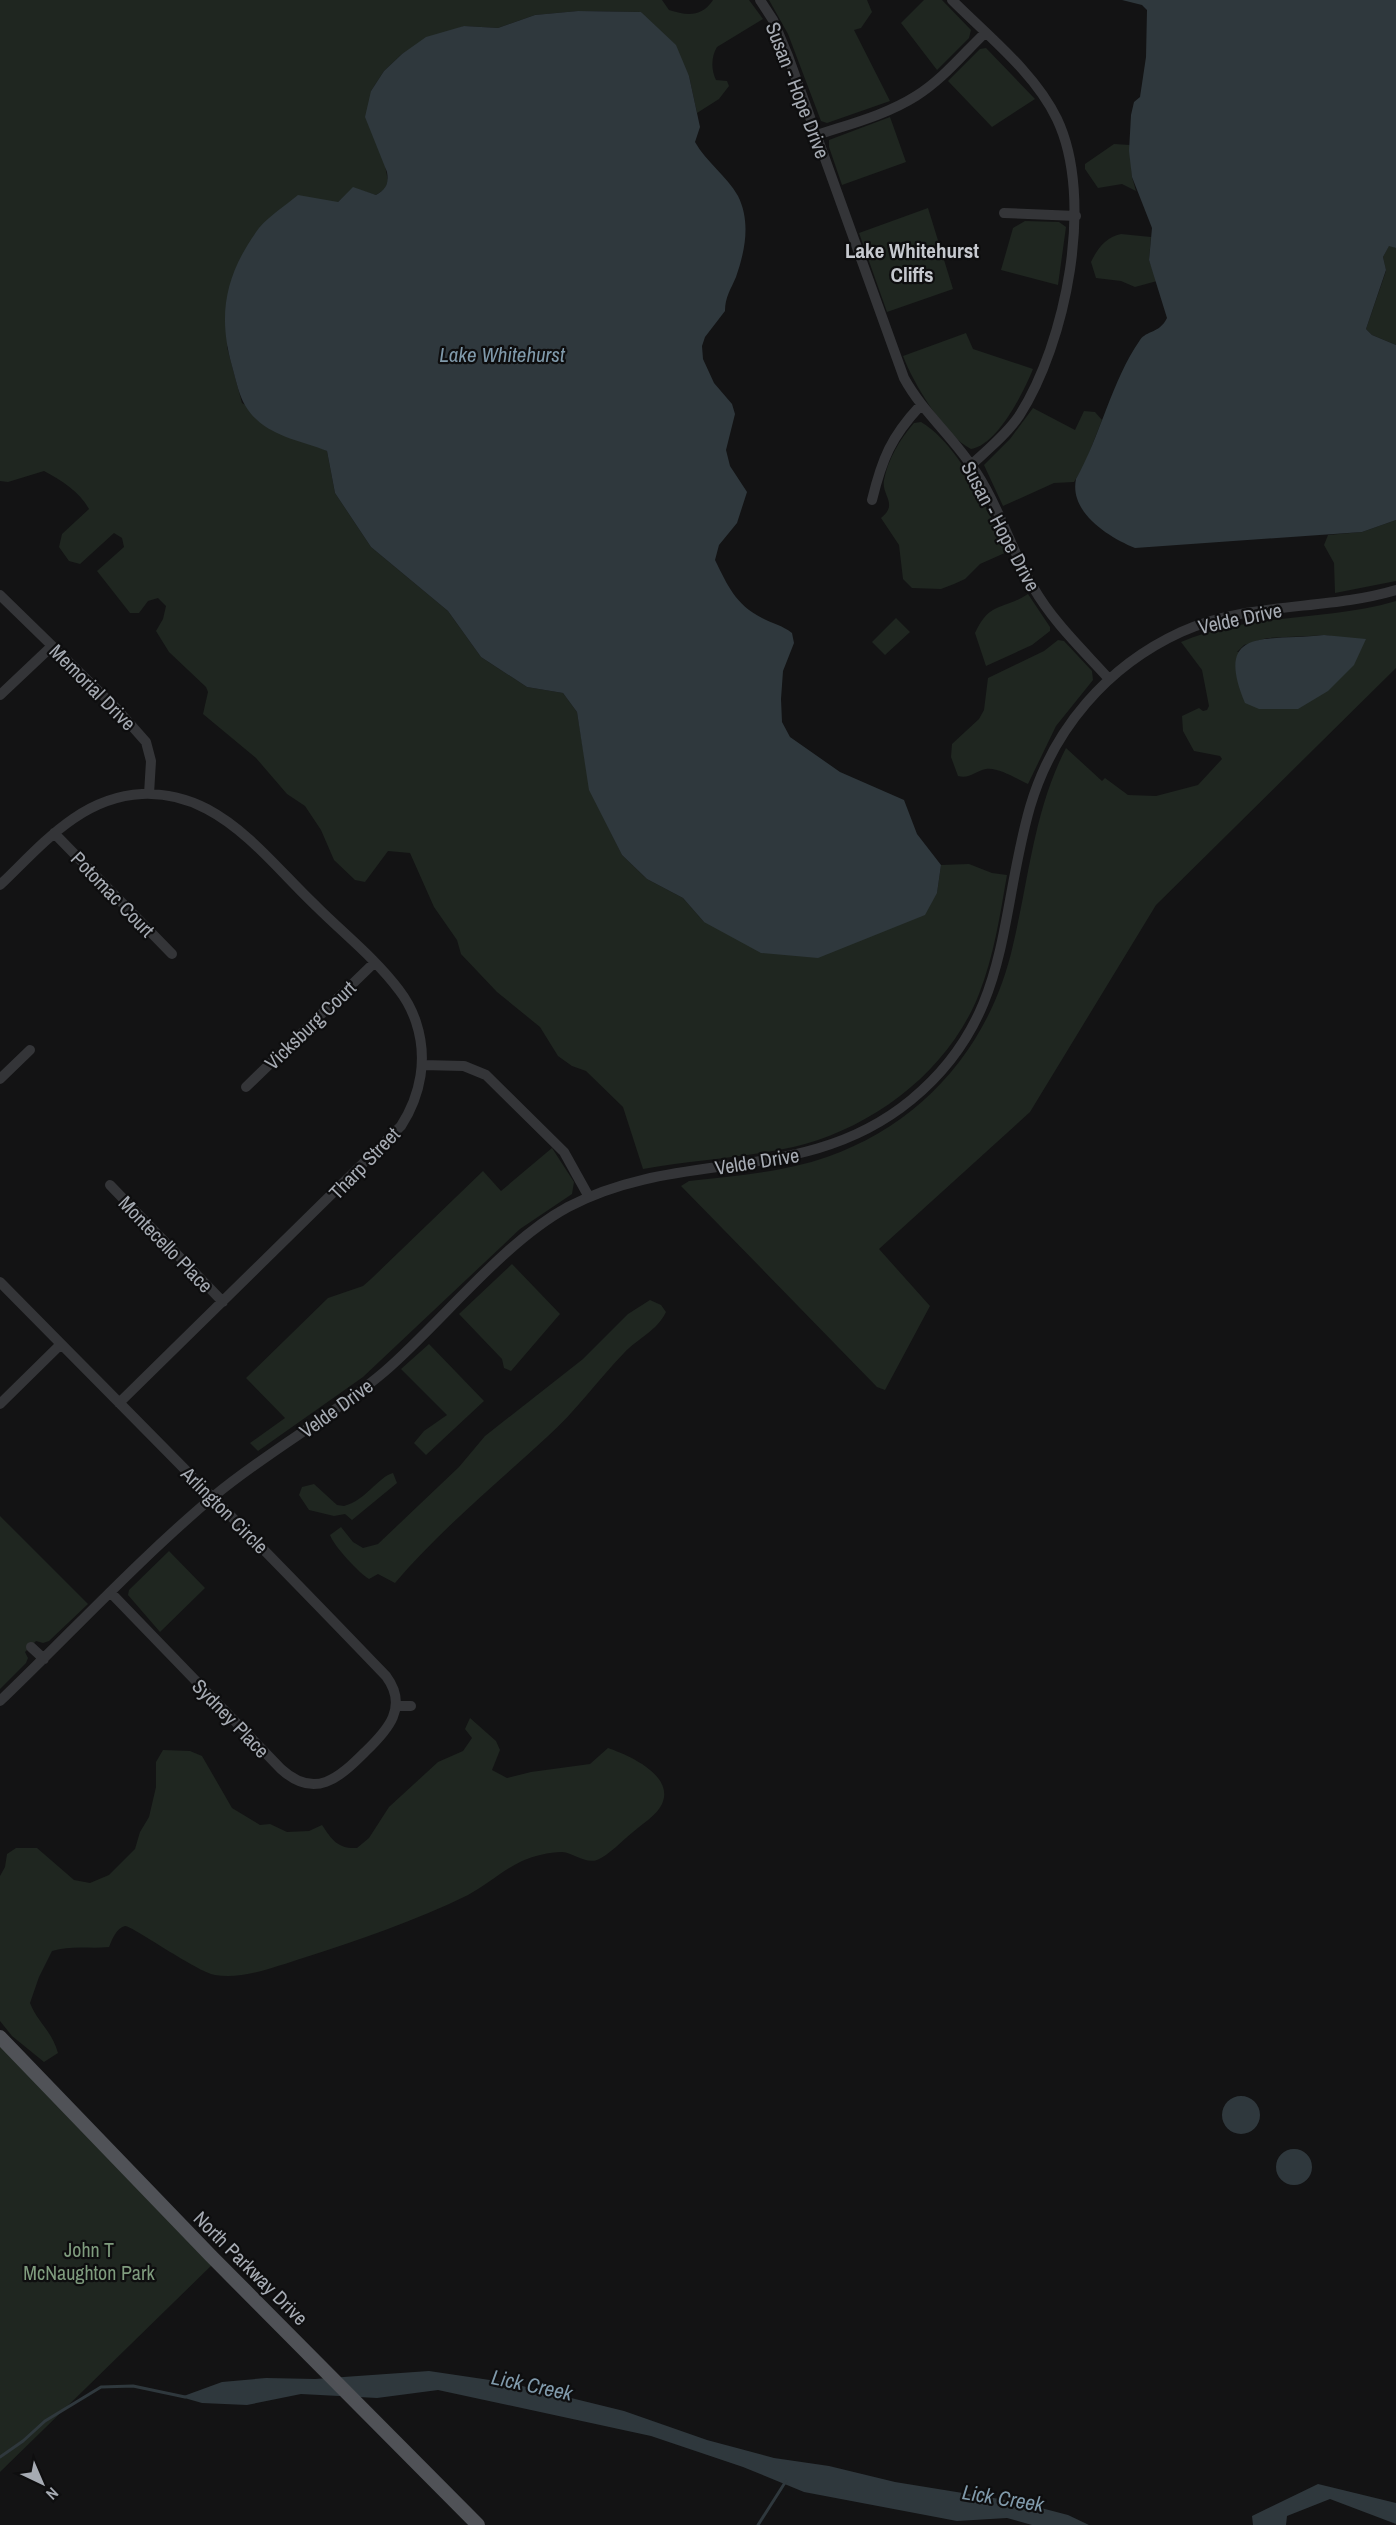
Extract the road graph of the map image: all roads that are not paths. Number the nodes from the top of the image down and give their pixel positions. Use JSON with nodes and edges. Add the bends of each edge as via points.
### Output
{"nodes":[{"id":1,"x":760,"y":0,"type":"edge"},
{"id":2,"x":952,"y":0,"type":"edge"},
{"id":3,"x":985,"y":33,"type":"junction"},
{"id":4,"x":817,"y":135,"type":"junction"},
{"id":5,"x":1004,"y":213,"type":"dead end"},
{"id":6,"x":1076,"y":216,"type":"junction"},
{"id":7,"x":920,"y":406,"type":"junction"},
{"id":8,"x":971,"y":465,"type":"junction"},
{"id":9,"x":872,"y":500,"type":"dead end"},
{"id":10,"x":1396,"y":590,"type":"edge"},
{"id":11,"x":0,"y":595,"type":"edge"},
{"id":12,"x":52,"y":646,"type":"junction"},
{"id":13,"x":1109,"y":679,"type":"junction"},
{"id":14,"x":0,"y":696,"type":"edge"},
{"id":15,"x":148,"y":794,"type":"junction"},
{"id":16,"x":54,"y":833,"type":"junction"},
{"id":17,"x":0,"y":885,"type":"edge"},
{"id":18,"x":172,"y":954,"type":"dead end"},
{"id":19,"x":374,"y":963,"type":"junction"},
{"id":20,"x":30,"y":1050,"type":"dead end"},
{"id":21,"x":422,"y":1065,"type":"junction"},
{"id":22,"x":0,"y":1079,"type":"edge"},
{"id":23,"x":246,"y":1087,"type":"dead end"},
{"id":24,"x":110,"y":1185,"type":"dead end"},
{"id":25,"x":589,"y":1197,"type":"junction"},
{"id":26,"x":0,"y":1282,"type":"edge"},
{"id":27,"x":223,"y":1302,"type":"junction"},
{"id":28,"x":61,"y":1344,"type":"junction"},
{"id":29,"x":119,"y":1403,"type":"junction"},
{"id":30,"x":0,"y":1404,"type":"edge"},
{"id":31,"x":212,"y":1498,"type":"junction"},
{"id":32,"x":111,"y":1593,"type":"junction"},
{"id":33,"x":32,"y":1647,"type":"dead end"},
{"id":34,"x":44,"y":1659,"type":"junction"},
{"id":35,"x":0,"y":1701,"type":"edge"},
{"id":36,"x":396,"y":1706,"type":"junction"},
{"id":37,"x":411,"y":1706,"type":"dead end"},
{"id":38,"x":0,"y":2037,"type":"edge"},
{"id":39,"x":478,"y":2525,"type":"edge"}],
"edges":[{"from":1,"to":4,"type":"street","name":"Susan - Hope Drive","via":[[777,29]]},
{"from":2,"to":3,"type":"street"},
{"from":3,"to":4,"type":"street","via":[[915,97]]},
{"from":3,"to":6,"type":"street","via":[[1034,85],[1057,118],[1074,170]]},
{"from":4,"to":7,"type":"street","name":"Susan - Hope Drive","via":[[900,369]]},
{"from":5,"to":6,"type":"street"},
{"from":6,"to":8,"type":"street","via":[[1065,290],[1040,372],[1018,417]]},
{"from":7,"to":8,"type":"street","name":"Susan - Hope Drive"},
{"from":7,"to":9,"type":"street","via":[[887,448]]},
{"from":8,"to":13,"type":"street","name":"Susan - Hope Drive","via":[[996,507],[1034,590]]},
{"from":10,"to":13,"type":"street","name":"Velde Drive","via":[[1213,620],[1164,641]]},
{"from":11,"to":12,"type":"street","name":"Memorial Drive"},
{"from":12,"to":14,"type":"street"},
{"from":12,"to":15,"type":"street","name":"Memorial Drive","via":[[146,742],[151,761]]},
{"from":13,"to":25,"type":"street","name":"Velde Drive","via":[[1074,718],[1047,762],[1027,819],[1002,951],[989,992],[960,1046],[928,1085],[885,1119],[834,1145],[768,1161],[643,1179]]},
{"from":15,"to":16,"type":"street","via":[[123,796],[95,806]]},
{"from":15,"to":19,"type":"street","name":"Tharp Street","via":[[188,801],[224,820]]},
{"from":16,"to":17,"type":"street"},
{"from":16,"to":18,"type":"street","name":"Potomac Court"},
{"from":19,"to":21,"type":"street","name":"Tharp Street","via":[[408,1004],[418,1032]]},
{"from":19,"to":23,"type":"street","name":"Vicksburg Court"},
{"from":20,"to":22,"type":"street"},
{"from":21,"to":25,"type":"street","via":[[464,1066],[486,1075],[564,1152]]},
{"from":21,"to":27,"type":"street","name":"Tharp Street","via":[[415,1099],[393,1135]]},
{"from":24,"to":27,"type":"street","name":"Montecello Place"},
{"from":25,"to":31,"type":"street","name":"Velde Drive","via":[[559,1212],[525,1238],[371,1382]]},
{"from":26,"to":28,"type":"street","name":"Arlington Circle"},
{"from":27,"to":29,"type":"street","name":"Tharp Street"},
{"from":28,"to":29,"type":"street","name":"Arlington Circle"},
{"from":28,"to":30,"type":"street"},
{"from":29,"to":31,"type":"street","name":"Arlington Circle"},
{"from":31,"to":32,"type":"street","name":"Velde Drive"},
{"from":31,"to":36,"type":"street","name":"Arlington Circle","via":[[386,1676],[394,1689]]},
{"from":32,"to":34,"type":"street","name":"Velde Drive"},
{"from":32,"to":36,"type":"street","name":"Sydney Place","via":[[292,1778],[313,1784],[333,1780],[391,1725]]},
{"from":33,"to":34,"type":"street"},
{"from":34,"to":35,"type":"street","name":"Velde Drive"},
{"from":36,"to":37,"type":"street"},
{"from":38,"to":39,"type":"main road","name":"North Parkway Drive"}]}
